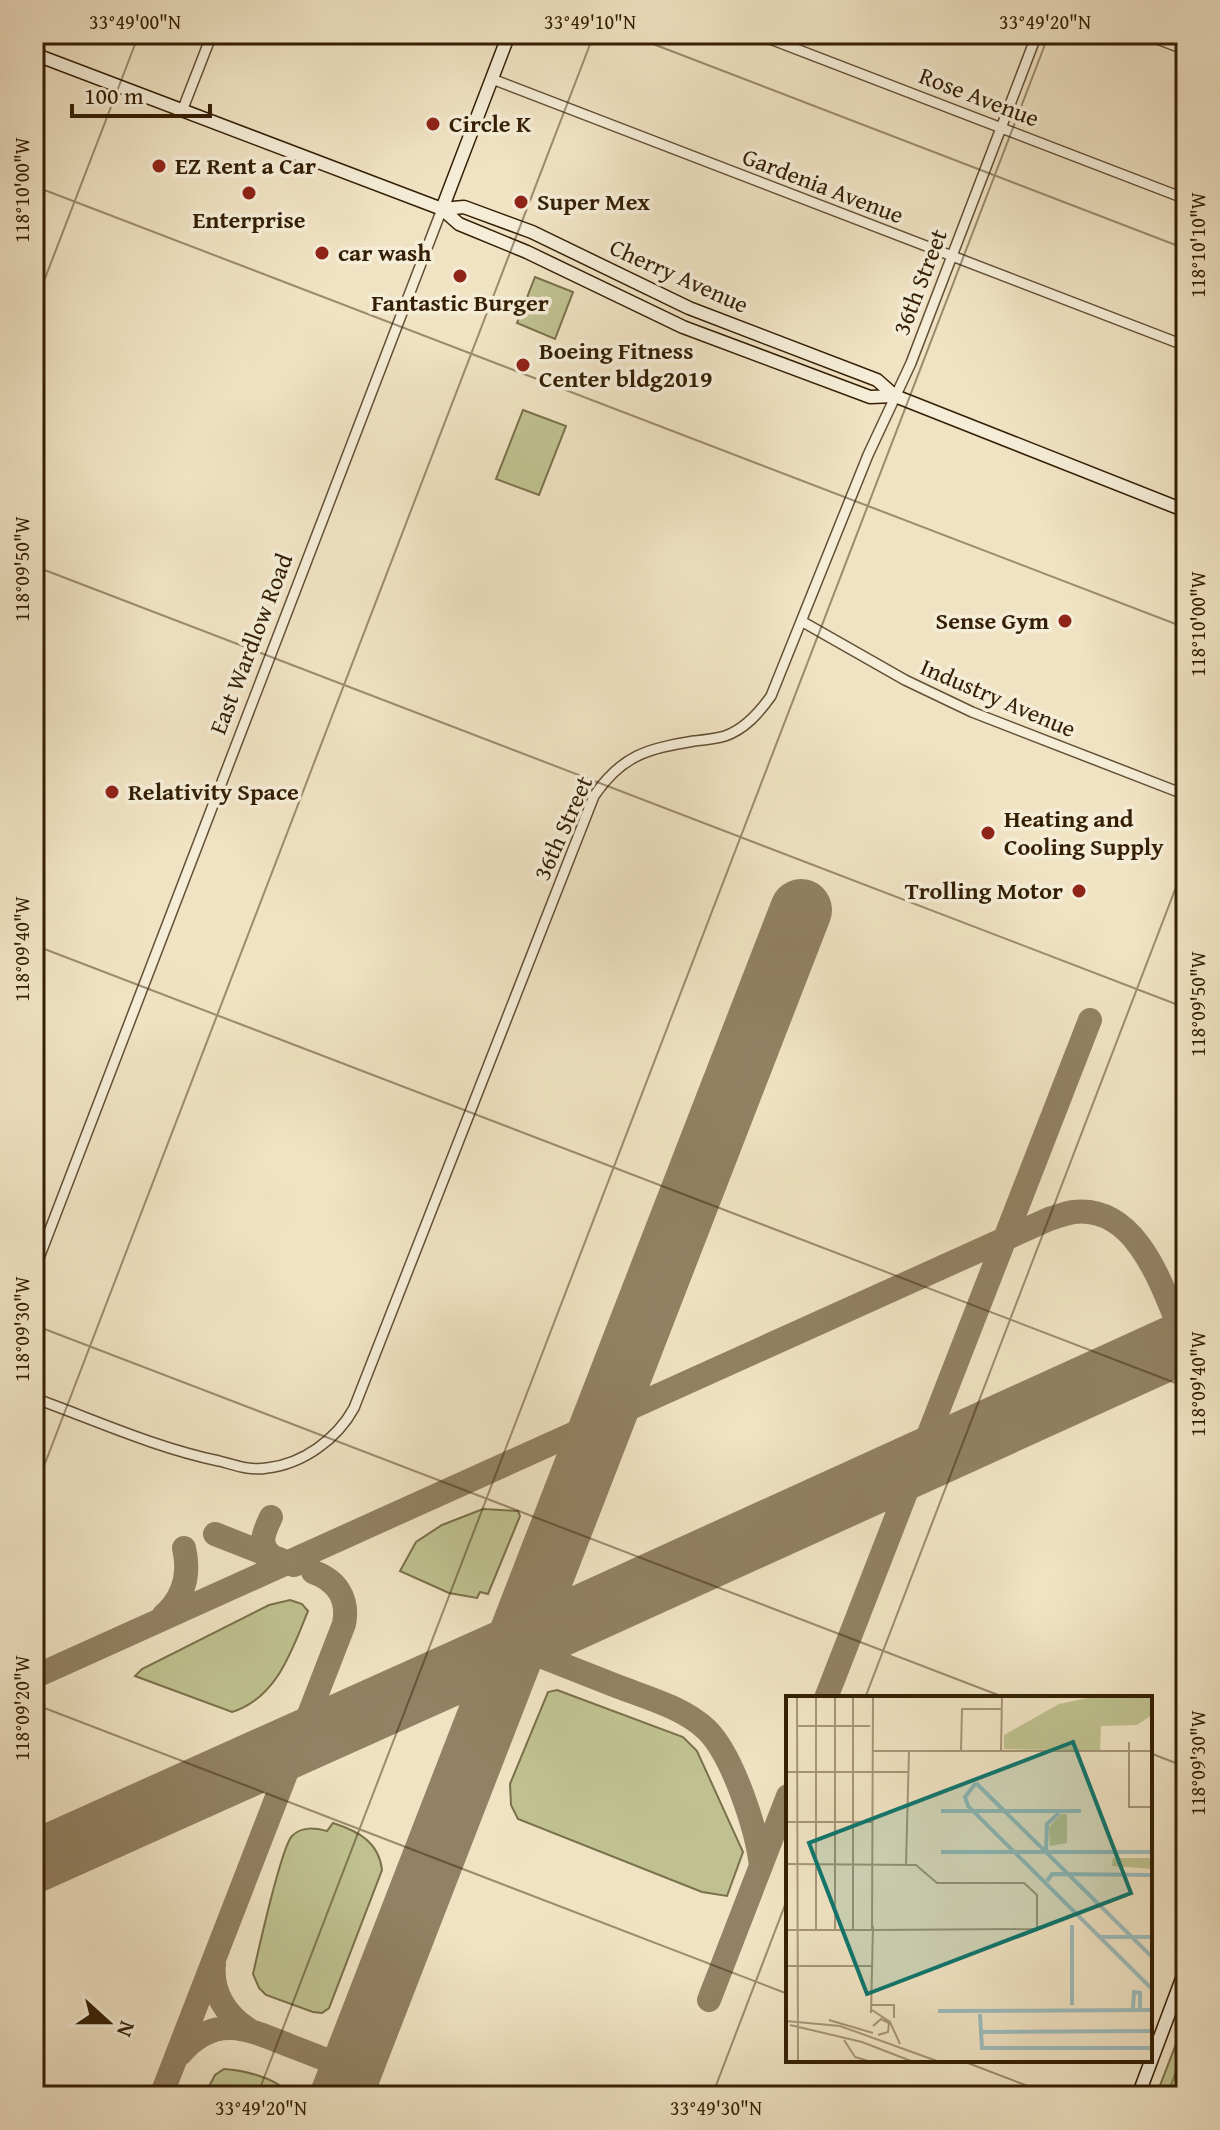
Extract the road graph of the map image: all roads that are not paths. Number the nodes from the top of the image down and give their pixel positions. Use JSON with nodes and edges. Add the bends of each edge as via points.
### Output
{"nodes":[{"id":1,"x":212,"y":34,"type":"edge"},
{"id":2,"x":509,"y":34,"type":"edge"},
{"id":3,"x":757,"y":34,"type":"edge"},
{"id":4,"x":1037,"y":34,"type":"edge"},
{"id":5,"x":1144,"y":34,"type":"edge"},
{"id":6,"x":1186,"y":50,"type":"edge"},
{"id":7,"x":34,"y":54,"type":"edge"},
{"id":8,"x":492,"y":79,"type":"junction"},
{"id":9,"x":182,"y":111,"type":"junction"},
{"id":10,"x":1001,"y":127,"type":"junction"},
{"id":11,"x":1186,"y":199,"type":"edge"},
{"id":12,"x":442,"y":209,"type":"junction"},
{"id":13,"x":951,"y":257,"type":"junction"},
{"id":14,"x":1186,"y":346,"type":"edge"},
{"id":15,"x":895,"y":396,"type":"junction"},
{"id":16,"x":1186,"y":511,"type":"edge"},
{"id":17,"x":803,"y":622,"type":"junction"},
{"id":18,"x":1186,"y":795,"type":"edge"},
{"id":19,"x":34,"y":1271,"type":"edge"},
{"id":20,"x":34,"y":1398,"type":"edge"},
{"id":21,"x":1186,"y":1968,"type":"edge"},
{"id":22,"x":1152,"y":2058,"type":"edge"},
{"id":23,"x":1150,"y":2062,"type":"edge"},
{"id":24,"x":1138,"y":2095,"type":"edge"}],
"edges":[{"from":1,"to":9,"type":"street"},
{"from":2,"to":8,"type":"main road","name":"East Wardlow Road"},
{"from":3,"to":10,"type":"street","name":"Rose Avenue"},
{"from":4,"to":10,"type":"street","name":"36th Street"},
{"from":5,"to":6,"type":"street"},
{"from":7,"to":9,"type":"main road","name":"Cherry Avenue"},
{"from":8,"to":12,"type":"main road","name":"East Wardlow Road"},
{"from":8,"to":13,"type":"street","name":"Gardenia Avenue"},
{"from":9,"to":12,"type":"main road","name":"Cherry Avenue"},
{"from":10,"to":11,"type":"street","name":"Rose Avenue"},
{"from":10,"to":13,"type":"street","name":"36th Street"},
{"from":12,"to":15,"type":"main road","name":"Cherry Avenue","via":[[459,224],[683,327],[870,397]]},
{"from":12,"to":15,"type":"main road","name":"Cherry Avenue","via":[[464,207],[532,232],[689,308],[877,380]]},
{"from":12,"to":19,"type":"street","name":"East Wardlow Road"},
{"from":13,"to":14,"type":"street","name":"Gardenia Avenue"},
{"from":13,"to":15,"type":"street","name":"36th Street"},
{"from":15,"to":16,"type":"main road","name":"Cherry Avenue"},
{"from":15,"to":17,"type":"street","name":"36th Street"},
{"from":17,"to":18,"type":"street","name":"Industry Avenue","via":[[972,712]]},
{"from":17,"to":20,"type":"street","name":"36th Street","via":[[771,696],[751,721],[723,737],[641,753],[607,776],[594,796],[354,1408],[333,1438],[268,1468],[240,1468]]},
{"from":21,"to":22,"type":"main road"},
{"from":23,"to":24,"type":"main road"}]}
